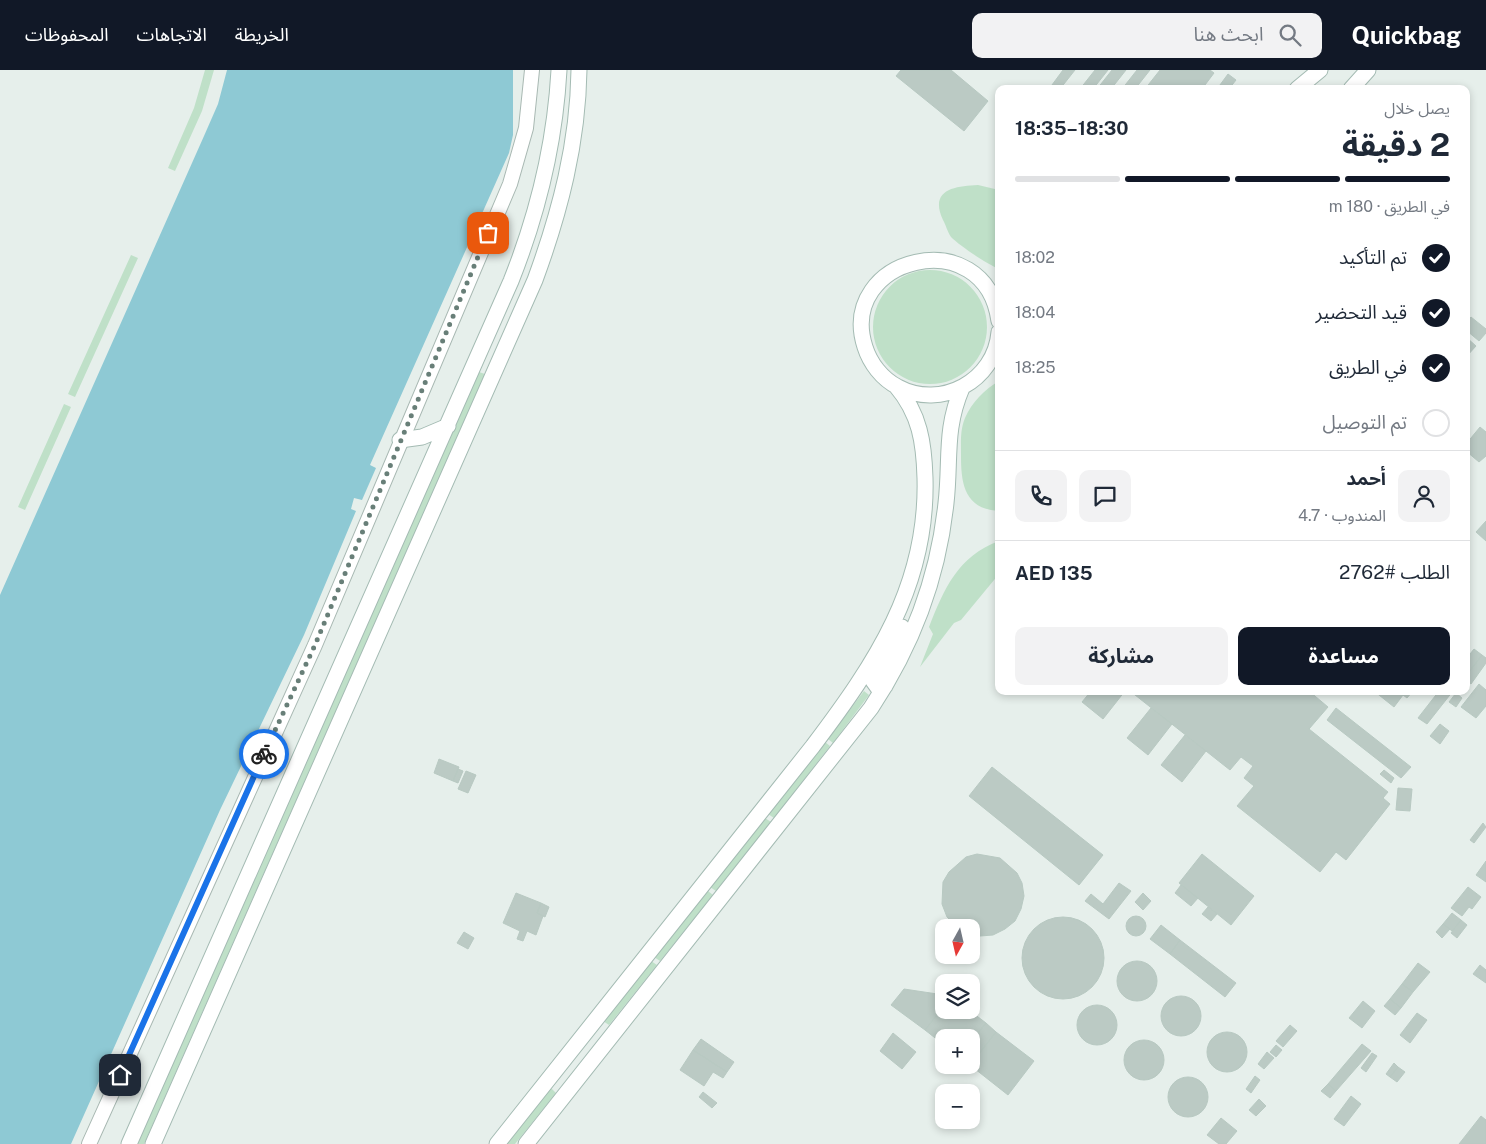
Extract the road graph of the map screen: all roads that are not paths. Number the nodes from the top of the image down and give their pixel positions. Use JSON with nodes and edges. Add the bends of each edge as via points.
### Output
{"nodes":[{"id":1,"x":532,"y":70,"type":"edge"},
{"id":2,"x":559,"y":70,"type":"edge"},
{"id":3,"x":579,"y":70,"type":"edge"},
{"id":4,"x":1320,"y":70,"type":"edge"},
{"id":5,"x":1368,"y":70,"type":"edge"},
{"id":6,"x":1302,"y":85,"type":"edge"},
{"id":7,"x":1355,"y":85,"type":"edge"},
{"id":8,"x":511,"y":281,"type":"junction"},
{"id":9,"x":982,"y":282,"type":"junction"},
{"id":10,"x":995,"y":286,"type":"edge"},
{"id":11,"x":995,"y":306,"type":"edge"},
{"id":12,"x":499,"y":364,"type":"junction"},
{"id":13,"x":993,"y":364,"type":"edge"},
{"id":14,"x":896,"y":386,"type":"junction"},
{"id":15,"x":962,"y":388,"type":"junction"},
{"id":16,"x":448,"y":426,"type":"junction"},
{"id":17,"x":400,"y":440,"type":"junction"},
{"id":18,"x":916,"y":560,"type":"junction"},
{"id":19,"x":885,"y":686,"type":"junction"},
{"id":20,"x":89,"y":1144,"type":"edge"},
{"id":21,"x":128,"y":1144,"type":"edge"},
{"id":22,"x":153,"y":1144,"type":"edge"},
{"id":23,"x":497,"y":1144,"type":"edge"},
{"id":24,"x":526,"y":1144,"type":"edge"}],
"edges":[{"from":1,"to":17,"type":"street","via":[[526,128],[510,184]]},
{"from":2,"to":8,"type":"main road","via":[[547,167],[532,225]]},
{"from":3,"to":12,"type":"main road","via":[[573,143],[558,210],[535,280]]},
{"from":4,"to":6,"type":"main road"},
{"from":5,"to":7,"type":"main road"},
{"from":8,"to":12,"type":"main road","via":[[506,313],[491,353]]},
{"from":8,"to":16,"type":"main road"},
{"from":9,"to":10,"type":"main road"},
{"from":9,"to":11,"type":"main road"},
{"from":9,"to":14,"type":"main road","via":[[956,264],[930,259],[903,265],[877,284],[863,313],[862,334],[873,364]]},
{"from":12,"to":22,"type":"main road"},
{"from":13,"to":15,"type":"main road"},
{"from":14,"to":15,"type":"main road","via":[[929,395]]},
{"from":14,"to":18,"type":"main road","via":[[916,417],[923,441],[925,504]]},
{"from":15,"to":19,"type":"main road","via":[[949,430],[946,501],[933,578],[911,637]]},
{"from":16,"to":17,"type":"main road","via":[[422,437]]},
{"from":16,"to":21,"type":"main road"},
{"from":17,"to":20,"type":"street","via":[[315,645]]},
{"from":18,"to":19,"type":"main road","via":[[912,597],[904,623],[873,681],[878,688]]},
{"from":18,"to":23,"type":"main road","via":[[902,604],[883,645],[841,707]]},
{"from":19,"to":24,"type":"main road"}]}
